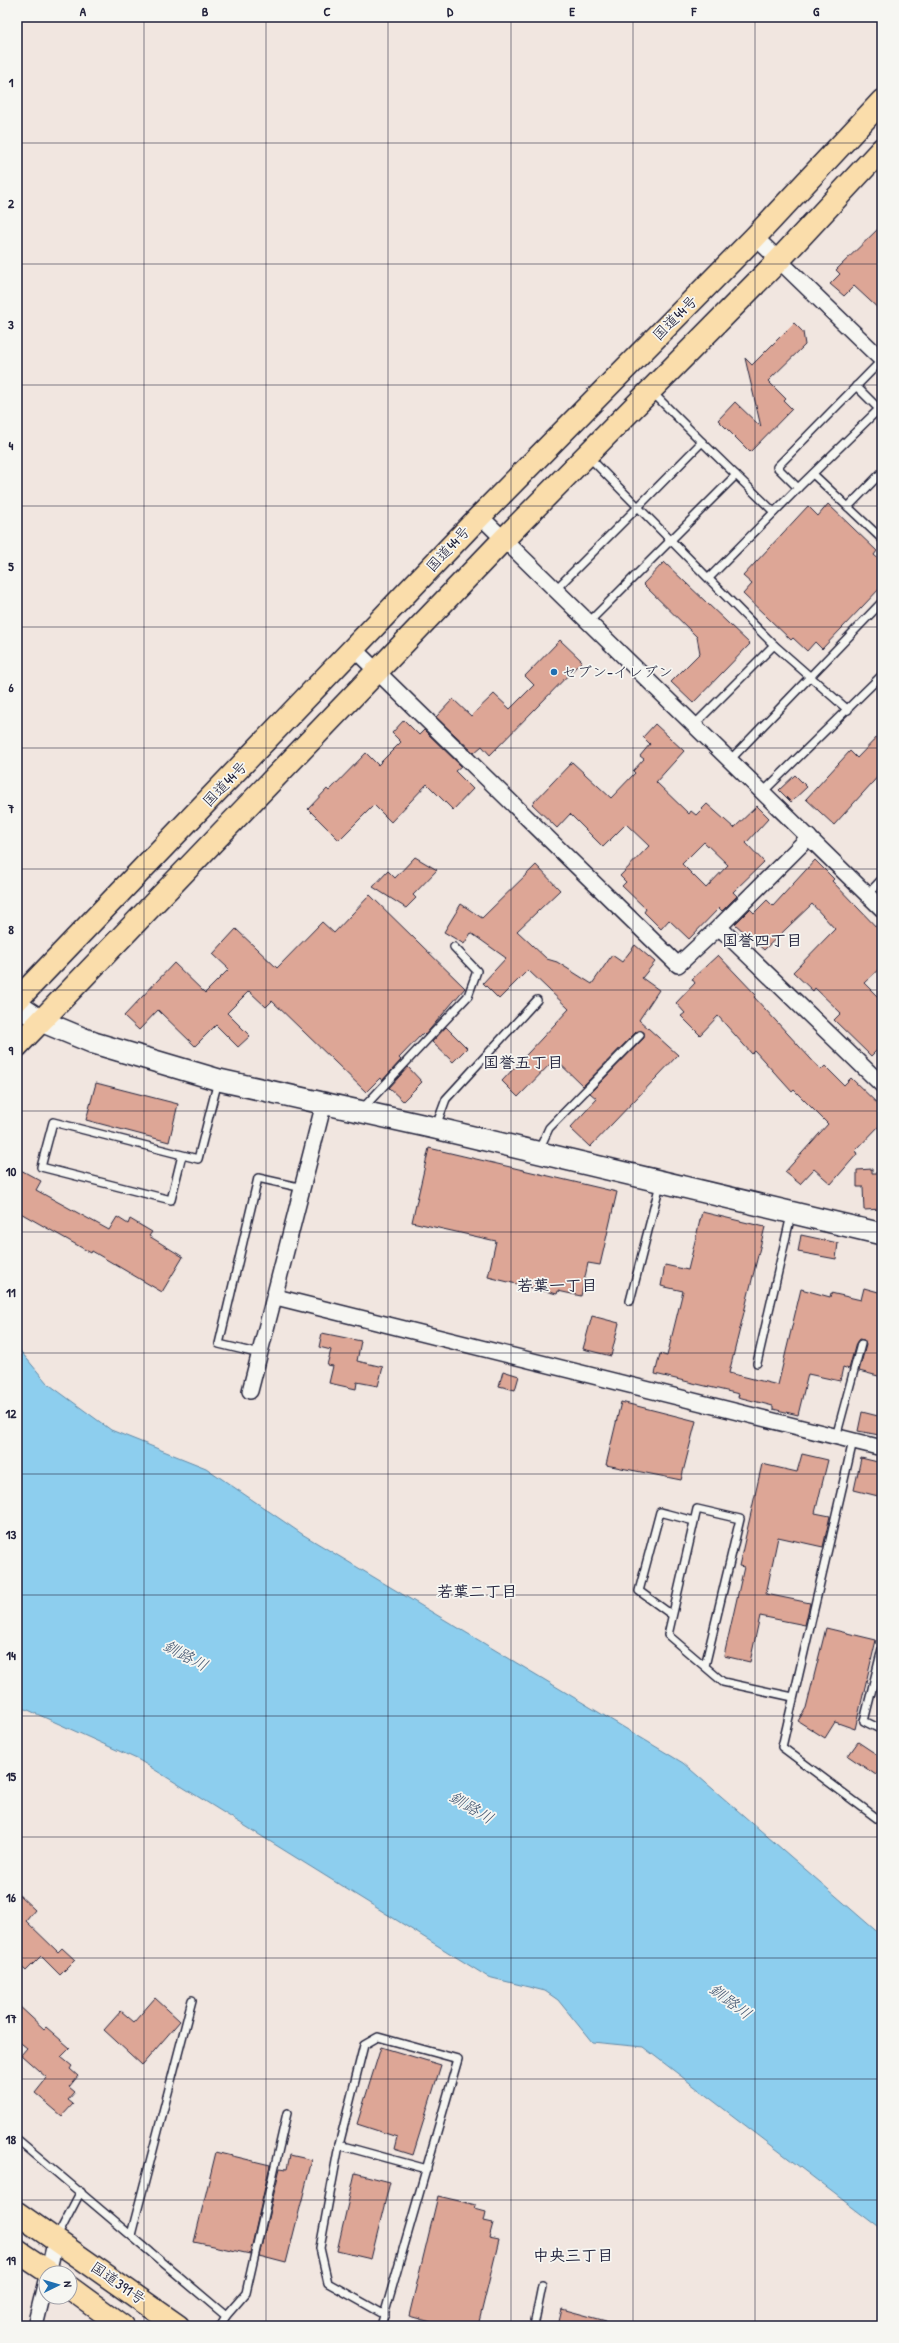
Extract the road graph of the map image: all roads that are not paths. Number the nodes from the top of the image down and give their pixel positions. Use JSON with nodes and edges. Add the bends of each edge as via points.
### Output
{"nodes":[{"id":1,"x":882,"y":102,"type":"edge"},
{"id":2,"x":882,"y":149,"type":"edge"},
{"id":3,"x":755,"y":237,"type":"junction"},
{"id":4,"x":778,"y":260,"type":"junction"},
{"id":5,"x":882,"y":360,"type":"edge"},
{"id":6,"x":856,"y":386,"type":"junction"},
{"id":7,"x":650,"y":390,"type":"junction"},
{"id":8,"x":881,"y":410,"type":"edge"},
{"id":9,"x":702,"y":442,"type":"junction"},
{"id":10,"x":586,"y":454,"type":"junction"},
{"id":11,"x":882,"y":472,"type":"edge"},
{"id":12,"x":813,"y":474,"type":"junction"},
{"id":13,"x":736,"y":475,"type":"junction"},
{"id":14,"x":798,"y":488,"type":"junction"},
{"id":15,"x":848,"y":506,"type":"junction"},
{"id":16,"x":638,"y":507,"type":"junction"},
{"id":17,"x":774,"y":512,"type":"junction"},
{"id":18,"x":480,"y":516,"type":"junction"},
{"id":19,"x":882,"y":538,"type":"edge"},
{"id":20,"x":504,"y":539,"type":"junction"},
{"id":21,"x":671,"y":540,"type":"junction"},
{"id":22,"x":709,"y":578,"type":"junction"},
{"id":23,"x":554,"y":590,"type":"junction"},
{"id":24,"x":882,"y":602,"type":"edge"},
{"id":25,"x":589,"y":622,"type":"junction"},
{"id":26,"x":774,"y":645,"type":"junction"},
{"id":27,"x":354,"y":648,"type":"junction"},
{"id":28,"x":377,"y":671,"type":"junction"},
{"id":29,"x":882,"y":675,"type":"edge"},
{"id":30,"x":810,"y":677,"type":"junction"},
{"id":31,"x":848,"y":710,"type":"junction"},
{"id":32,"x":694,"y":725,"type":"junction"},
{"id":33,"x":730,"y":760,"type":"junction"},
{"id":34,"x":763,"y":792,"type":"junction"},
{"id":35,"x":809,"y":837,"type":"junction"},
{"id":36,"x":882,"y":879,"type":"edge"},
{"id":37,"x":867,"y":895,"type":"junction"},
{"id":38,"x":882,"y":909,"type":"edge"},
{"id":39,"x":719,"y":927,"type":"junction"},
{"id":40,"x":454,"y":947,"type":"dead end"},
{"id":41,"x":17,"y":1000,"type":"edge"},
{"id":42,"x":537,"y":1000,"type":"dead end"},
{"id":43,"x":17,"y":1005,"type":"edge"},
{"id":44,"x":41,"y":1021,"type":"junction"},
{"id":45,"x":640,"y":1035,"type":"dead end"},
{"id":46,"x":17,"y":1046,"type":"edge"},
{"id":47,"x":219,"y":1080,"type":"junction"},
{"id":48,"x":882,"y":1085,"type":"edge"},
{"id":49,"x":324,"y":1103,"type":"junction"},
{"id":50,"x":360,"y":1111,"type":"junction"},
{"id":51,"x":435,"y":1128,"type":"junction"},
{"id":52,"x":538,"y":1152,"type":"junction"},
{"id":53,"x":182,"y":1155,"type":"junction"},
{"id":54,"x":661,"y":1182,"type":"junction"},
{"id":55,"x":303,"y":1188,"type":"junction"},
{"id":56,"x":792,"y":1213,"type":"junction"},
{"id":57,"x":882,"y":1234,"type":"edge"},
{"id":58,"x":276,"y":1297,"type":"junction"},
{"id":59,"x":630,"y":1301,"type":"dead end"},
{"id":60,"x":861,"y":1344,"type":"dead end"},
{"id":61,"x":260,"y":1354,"type":"junction"},
{"id":62,"x":757,"y":1363,"type":"dead end"},
{"id":63,"x":250,"y":1391,"type":"dead end"},
{"id":64,"x":836,"y":1437,"type":"junction"},
{"id":65,"x":853,"y":1441,"type":"junction"},
{"id":66,"x":882,"y":1448,"type":"edge"},
{"id":67,"x":694,"y":1521,"type":"junction"},
{"id":68,"x":672,"y":1615,"type":"junction"},
{"id":69,"x":882,"y":1649,"type":"edge"},
{"id":70,"x":705,"y":1666,"type":"junction"},
{"id":71,"x":793,"y":1697,"type":"junction"},
{"id":72,"x":882,"y":1730,"type":"edge"},
{"id":73,"x":882,"y":1822,"type":"edge"},
{"id":74,"x":192,"y":2000,"type":"dead end"},
{"id":75,"x":287,"y":2113,"type":"dead end"},
{"id":76,"x":17,"y":2139,"type":"edge"},
{"id":77,"x":339,"y":2145,"type":"junction"},
{"id":78,"x":427,"y":2169,"type":"junction"},
{"id":79,"x":81,"y":2192,"type":"junction"},
{"id":80,"x":17,"y":2213,"type":"edge"},
{"id":81,"x":131,"y":2235,"type":"junction"},
{"id":82,"x":56,"y":2239,"type":"junction"},
{"id":83,"x":17,"y":2251,"type":"edge"},
{"id":84,"x":50,"y":2265,"type":"edge"},
{"id":85,"x":38,"y":2267,"type":"edge"},
{"id":86,"x":542,"y":2286,"type":"dead end"},
{"id":87,"x":78,"y":2294,"type":"edge"},
{"id":88,"x":41,"y":2305,"type":"edge"},
{"id":89,"x":385,"y":2315,"type":"junction"},
{"id":90,"x":226,"y":2316,"type":"junction"},
{"id":91,"x":36,"y":2326,"type":"edge"},
{"id":92,"x":122,"y":2326,"type":"edge"},
{"id":93,"x":178,"y":2326,"type":"edge"},
{"id":94,"x":220,"y":2326,"type":"edge"},
{"id":95,"x":382,"y":2326,"type":"edge"},
{"id":96,"x":534,"y":2326,"type":"edge"}],
"edges":[{"from":1,"to":3,"type":"highway","name":"国道44号"},
{"from":2,"to":4,"type":"highway"},
{"from":3,"to":4,"type":"street"},
{"from":3,"to":18,"type":"highway","name":"国道44号"},
{"from":4,"to":5,"type":"street"},
{"from":4,"to":7,"type":"highway"},
{"from":5,"to":6,"type":"lane"},
{"from":6,"to":8,"type":"lane"},
{"from":6,"to":14,"type":"lane","via":[[777,467]]},
{"from":7,"to":9,"type":"lane"},
{"from":7,"to":10,"type":"highway"},
{"from":8,"to":12,"type":"lane"},
{"from":9,"to":13,"type":"lane"},
{"from":9,"to":16,"type":"lane"},
{"from":10,"to":16,"type":"lane"},
{"from":10,"to":20,"type":"highway"},
{"from":11,"to":15,"type":"lane"},
{"from":12,"to":14,"type":"lane"},
{"from":12,"to":15,"type":"lane"},
{"from":13,"to":17,"type":"lane"},
{"from":13,"to":21,"type":"lane"},
{"from":14,"to":17,"type":"lane"},
{"from":15,"to":19,"type":"lane"},
{"from":16,"to":21,"type":"lane"},
{"from":16,"to":23,"type":"lane"},
{"from":17,"to":22,"type":"lane"},
{"from":18,"to":20,"type":"street"},
{"from":18,"to":27,"type":"highway","name":"国道44号"},
{"from":20,"to":23,"type":"street"},
{"from":20,"to":28,"type":"highway"},
{"from":21,"to":22,"type":"lane"},
{"from":21,"to":25,"type":"lane"},
{"from":22,"to":26,"type":"lane"},
{"from":23,"to":25,"type":"street"},
{"from":24,"to":30,"type":"lane"},
{"from":25,"to":32,"type":"street"},
{"from":26,"to":30,"type":"lane"},
{"from":26,"to":32,"type":"lane"},
{"from":27,"to":28,"type":"street"},
{"from":27,"to":41,"type":"highway","name":"国道44号"},
{"from":28,"to":39,"type":"street","via":[[678,965]]},
{"from":28,"to":44,"type":"highway"},
{"from":29,"to":31,"type":"lane"},
{"from":30,"to":31,"type":"lane"},
{"from":30,"to":33,"type":"lane"},
{"from":31,"to":34,"type":"lane"},
{"from":32,"to":33,"type":"street"},
{"from":33,"to":34,"type":"street"},
{"from":34,"to":35,"type":"street"},
{"from":35,"to":37,"type":"street"},
{"from":35,"to":39,"type":"street"},
{"from":36,"to":37,"type":"lane"},
{"from":37,"to":38,"type":"street"},
{"from":39,"to":48,"type":"street"},
{"from":40,"to":50,"type":"lane","via":[[477,971],[468,996]]},
{"from":42,"to":51,"type":"lane","via":[[446,1099]]},
{"from":43,"to":44,"type":"street"},
{"from":44,"to":46,"type":"highway"},
{"from":44,"to":47,"type":"street","via":[[94,1043]]},
{"from":45,"to":52,"type":"lane","via":[[548,1128]]},
{"from":47,"to":49,"type":"street"},
{"from":47,"to":53,"type":"lane","via":[[198,1159]]},
{"from":49,"to":50,"type":"street"},
{"from":49,"to":55,"type":"street"},
{"from":50,"to":51,"type":"street"},
{"from":51,"to":52,"type":"street"},
{"from":52,"to":54,"type":"street"},
{"from":53,"to":53,"type":"lane","via":[[171,1200],[41,1167],[53,1122]]},
{"from":54,"to":56,"type":"street"},
{"from":54,"to":59,"type":"lane"},
{"from":55,"to":58,"type":"street"},
{"from":55,"to":61,"type":"lane","via":[[258,1178],[219,1344]]},
{"from":56,"to":57,"type":"street"},
{"from":56,"to":62,"type":"lane"},
{"from":58,"to":61,"type":"street"},
{"from":58,"to":64,"type":"street"},
{"from":60,"to":64,"type":"lane"},
{"from":61,"to":63,"type":"street"},
{"from":64,"to":65,"type":"street"},
{"from":65,"to":66,"type":"street"},
{"from":65,"to":71,"type":"lane"},
{"from":67,"to":68,"type":"lane"},
{"from":67,"to":68,"type":"lane","via":[[660,1512],[639,1591]]},
{"from":67,"to":70,"type":"lane","via":[[697,1509],[740,1519]]},
{"from":68,"to":70,"type":"lane","via":[[668,1635]]},
{"from":69,"to":72,"type":"lane","via":[[864,1721]]},
{"from":70,"to":71,"type":"lane","via":[[724,1682]]},
{"from":71,"to":73,"type":"lane","via":[[782,1747]]},
{"from":74,"to":81,"type":"lane"},
{"from":75,"to":90,"type":"lane","via":[[246,2293]]},
{"from":76,"to":79,"type":"lane"},
{"from":77,"to":78,"type":"lane"},
{"from":77,"to":78,"type":"lane","via":[[364,2045],[378,2037],[458,2059]]},
{"from":77,"to":89,"type":"lane","via":[[320,2248],[328,2283]]},
{"from":78,"to":89,"type":"lane"},
{"from":79,"to":81,"type":"lane"},
{"from":79,"to":82,"type":"lane"},
{"from":80,"to":82,"type":"highway","name":"国道391号"},
{"from":81,"to":90,"type":"lane"},
{"from":82,"to":84,"type":"street"},
{"from":82,"to":93,"type":"highway","name":"国道391号"},
{"from":83,"to":85,"type":"highway"},
{"from":86,"to":96,"type":"lane"},
{"from":87,"to":92,"type":"highway","name":"国道391号"},
{"from":88,"to":91,"type":"street"},
{"from":89,"to":95,"type":"lane"},
{"from":90,"to":94,"type":"lane"}]}
